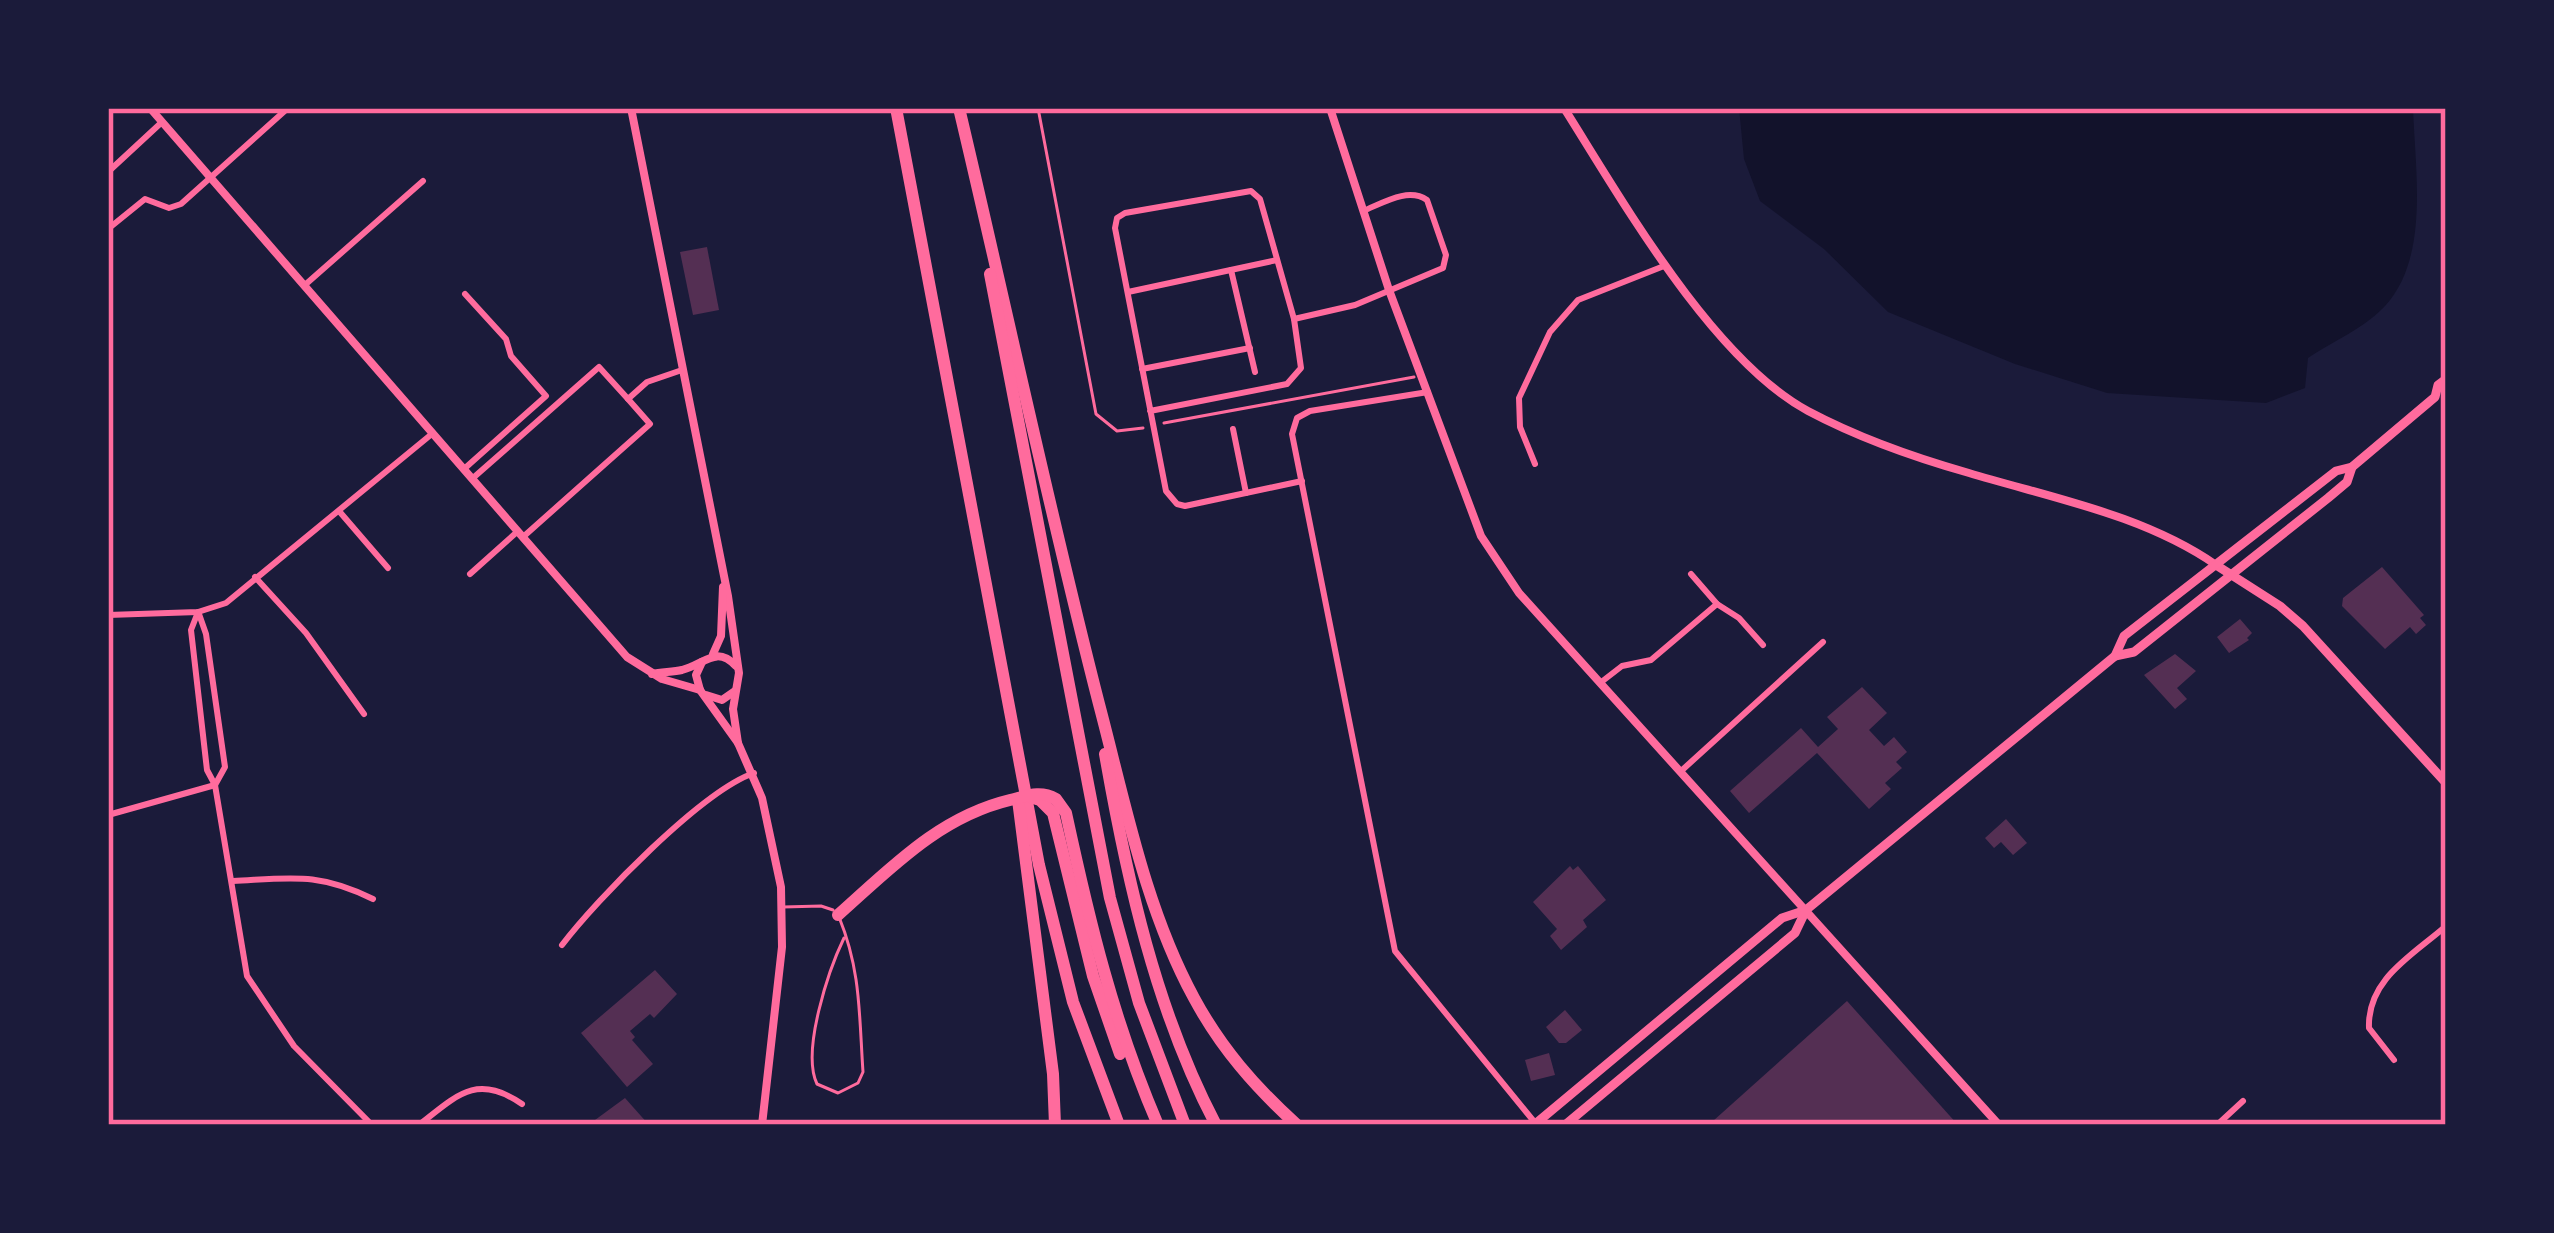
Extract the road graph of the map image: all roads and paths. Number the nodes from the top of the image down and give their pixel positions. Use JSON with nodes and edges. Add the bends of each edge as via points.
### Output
{"nodes":[{"id":1,"x":150,"y":108,"type":"edge"},
{"id":2,"x":288,"y":108,"type":"edge"},
{"id":3,"x":631,"y":108,"type":"edge"},
{"id":4,"x":896,"y":108,"type":"edge"},
{"id":5,"x":959,"y":108,"type":"edge"},
{"id":6,"x":1038,"y":108,"type":"edge"},
{"id":7,"x":1330,"y":108,"type":"edge"},
{"id":8,"x":1564,"y":108,"type":"edge"},
{"id":9,"x":162,"y":122,"type":"junction"},
{"id":10,"x":108,"y":172,"type":"edge"},
{"id":11,"x":210,"y":177,"type":"junction"},
{"id":12,"x":423,"y":182,"type":"dead end"},
{"id":13,"x":1363,"y":211,"type":"junction"},
{"id":14,"x":108,"y":230,"type":"edge"},
{"id":15,"x":1277,"y":260,"type":"junction"},
{"id":16,"x":1668,"y":265,"type":"junction"},
{"id":17,"x":1231,"y":270,"type":"junction"},
{"id":18,"x":306,"y":284,"type":"junction"},
{"id":19,"x":1389,"y":290,"type":"junction"},
{"id":20,"x":1127,"y":292,"type":"junction"},
{"id":21,"x":465,"y":294,"type":"dead end"},
{"id":22,"x":1294,"y":319,"type":"junction"},
{"id":23,"x":1250,"y":348,"type":"junction"},
{"id":24,"x":1142,"y":369,"type":"junction"},
{"id":25,"x":682,"y":370,"type":"junction"},
{"id":26,"x":1256,"y":372,"type":"dead end"},
{"id":27,"x":1421,"y":375,"type":"junction"},
{"id":28,"x":2446,"y":379,"type":"edge"},
{"id":29,"x":1428,"y":392,"type":"junction"},
{"id":30,"x":2440,"y":398,"type":"edge"},
{"id":31,"x":628,"y":399,"type":"junction"},
{"id":32,"x":1150,"y":411,"type":"junction"},
{"id":33,"x":1153,"y":425,"type":"junction"},
{"id":34,"x":1233,"y":428,"type":"dead end"},
{"id":35,"x":433,"y":433,"type":"junction"},
{"id":36,"x":1535,"y":464,"type":"dead end"},
{"id":37,"x":2352,"y":467,"type":"junction"},
{"id":38,"x":464,"y":469,"type":"junction"},
{"id":39,"x":472,"y":478,"type":"junction"},
{"id":40,"x":1302,"y":481,"type":"junction"},
{"id":41,"x":1246,"y":493,"type":"junction"},
{"id":42,"x":339,"y":511,"type":"junction"},
{"id":43,"x":520,"y":534,"type":"junction"},
{"id":44,"x":2216,"y":565,"type":"junction"},
{"id":45,"x":388,"y":568,"type":"dead end"},
{"id":46,"x":470,"y":574,"type":"dead end"},
{"id":47,"x":1691,"y":574,"type":"dead end"},
{"id":48,"x":2230,"y":576,"type":"junction"},
{"id":49,"x":254,"y":577,"type":"junction"},
{"id":50,"x":723,"y":585,"type":"junction"},
{"id":51,"x":1717,"y":604,"type":"junction"},
{"id":52,"x":198,"y":612,"type":"junction"},
{"id":53,"x":108,"y":615,"type":"edge"},
{"id":54,"x":1823,"y":642,"type":"dead end"},
{"id":55,"x":1763,"y":645,"type":"dead end"},
{"id":56,"x":713,"y":655,"type":"junction"},
{"id":57,"x":2114,"y":656,"type":"junction"},
{"id":58,"x":1088,"y":659,"type":"junction"},
{"id":59,"x":701,"y":662,"type":"junction"},
{"id":60,"x":737,"y":667,"type":"junction"},
{"id":61,"x":652,"y":674,"type":"junction"},
{"id":62,"x":1600,"y":683,"type":"junction"},
{"id":63,"x":737,"y":687,"type":"junction"},
{"id":64,"x":702,"y":692,"type":"junction"},
{"id":65,"x":364,"y":714,"type":"dead end"},
{"id":66,"x":1011,"y":722,"type":"junction"},
{"id":67,"x":738,"y":743,"type":"junction"},
{"id":68,"x":1680,"y":772,"type":"junction"},
{"id":69,"x":754,"y":773,"type":"junction"},
{"id":70,"x":2446,"y":783,"type":"edge"},
{"id":71,"x":215,"y":785,"type":"junction"},
{"id":72,"x":1023,"y":797,"type":"junction"},
{"id":73,"x":108,"y":815,"type":"edge"},
{"id":74,"x":233,"y":881,"type":"junction"},
{"id":75,"x":373,"y":898,"type":"dead end"},
{"id":76,"x":782,"y":907,"type":"junction"},
{"id":77,"x":1806,"y":910,"type":"junction"},
{"id":78,"x":838,"y":915,"type":"junction"},
{"id":79,"x":2446,"y":926,"type":"edge"},
{"id":80,"x":2438,"y":933,"type":"junction"},
{"id":81,"x":844,"y":938,"type":"junction"},
{"id":82,"x":2446,"y":941,"type":"edge"},
{"id":83,"x":562,"y":945,"type":"dead end"},
{"id":84,"x":2394,"y":1060,"type":"dead end"},
{"id":85,"x":2243,"y":1101,"type":"dead end"},
{"id":86,"x":522,"y":1104,"type":"dead end"},
{"id":87,"x":1535,"y":1124,"type":"edge"},
{"id":88,"x":372,"y":1125,"type":"edge"},
{"id":89,"x":419,"y":1125,"type":"edge"},
{"id":90,"x":762,"y":1125,"type":"edge"},
{"id":91,"x":1055,"y":1125,"type":"edge"},
{"id":92,"x":1119,"y":1125,"type":"edge"},
{"id":93,"x":1153,"y":1125,"type":"edge"},
{"id":94,"x":1185,"y":1125,"type":"edge"},
{"id":95,"x":1216,"y":1125,"type":"edge"},
{"id":96,"x":1297,"y":1125,"type":"edge"},
{"id":97,"x":1565,"y":1125,"type":"edge"},
{"id":98,"x":1999,"y":1125,"type":"edge"},
{"id":99,"x":2217,"y":1125,"type":"edge"}],
"edges":[{"from":1,"to":9,"type":"street"},
{"from":2,"to":11,"type":"street"},
{"from":3,"to":25,"type":"street"},
{"from":4,"to":66,"type":"highway"},
{"from":5,"to":58,"type":"highway"},
{"from":5,"to":94,"type":"highway","via":[[1110,898]]},
{"from":6,"to":33,"type":"path","via":[[1099,420],[1118,431]]},
{"from":7,"to":13,"type":"street"},
{"from":8,"to":16,"type":"street"},
{"from":9,"to":10,"type":"street"},
{"from":9,"to":11,"type":"street"},
{"from":11,"to":14,"type":"street","via":[[175,208],[145,199]]},
{"from":11,"to":18,"type":"street"},
{"from":12,"to":18,"type":"street"},
{"from":13,"to":19,"type":"street"},
{"from":13,"to":19,"type":"street","via":[[1421,196],[1446,255],[1438,272]]},
{"from":15,"to":17,"type":"street"},
{"from":15,"to":20,"type":"street","via":[[1256,194],[1243,189],[1125,213],[1114,228]]},
{"from":15,"to":22,"type":"street"},
{"from":16,"to":36,"type":"street","via":[[1578,300],[1550,332],[1520,398],[1520,427]]},
{"from":16,"to":44,"type":"street","via":[[1709,325],[1806,410],[1962,471],[2158,531]]},
{"from":17,"to":20,"type":"street"},
{"from":17,"to":23,"type":"street"},
{"from":18,"to":35,"type":"street"},
{"from":19,"to":22,"type":"street"},
{"from":19,"to":27,"type":"street"},
{"from":20,"to":24,"type":"street"},
{"from":21,"to":38,"type":"street","via":[[546,396]]},
{"from":22,"to":32,"type":"street","via":[[1301,368],[1287,384]]},
{"from":23,"to":24,"type":"street"},
{"from":23,"to":26,"type":"street"},
{"from":24,"to":32,"type":"street"},
{"from":25,"to":31,"type":"street"},
{"from":25,"to":50,"type":"street"},
{"from":27,"to":29,"type":"street"},
{"from":27,"to":33,"type":"path"},
{"from":28,"to":30,"type":"main road"},
{"from":29,"to":40,"type":"street","via":[[1297,418],[1292,434]]},
{"from":29,"to":62,"type":"street","via":[[1489,554]]},
{"from":30,"to":37,"type":"main road"},
{"from":31,"to":39,"type":"street","via":[[599,367]]},
{"from":31,"to":43,"type":"street","via":[[650,424]]},
{"from":32,"to":33,"type":"street"},
{"from":33,"to":41,"type":"street","via":[[1166,491],[1177,504]]},
{"from":34,"to":41,"type":"street"},
{"from":35,"to":38,"type":"street"},
{"from":35,"to":42,"type":"street"},
{"from":37,"to":44,"type":"main road","via":[[2336,471]]},
{"from":37,"to":48,"type":"main road","via":[[2347,482]]},
{"from":38,"to":39,"type":"street"},
{"from":39,"to":43,"type":"street"},
{"from":40,"to":41,"type":"street"},
{"from":40,"to":87,"type":"street","via":[[1395,951]]},
{"from":42,"to":45,"type":"street"},
{"from":42,"to":49,"type":"street"},
{"from":43,"to":46,"type":"street"},
{"from":43,"to":61,"type":"street","via":[[627,657]]},
{"from":44,"to":48,"type":"main road"},
{"from":44,"to":57,"type":"main road","via":[[2124,636]]},
{"from":47,"to":51,"type":"street"},
{"from":48,"to":57,"type":"main road","via":[[2134,652]]},
{"from":48,"to":70,"type":"main road","via":[[2303,626]]},
{"from":49,"to":52,"type":"street","via":[[226,603]]},
{"from":49,"to":65,"type":"street"},
{"from":50,"to":56,"type":"street","via":[[722,636]]},
{"from":50,"to":60,"type":"street"},
{"from":51,"to":55,"type":"street"},
{"from":51,"to":62,"type":"street","via":[[1652,660],[1622,665]]},
{"from":52,"to":53,"type":"street"},
{"from":52,"to":71,"type":"street","via":[[191,630]]},
{"from":52,"to":71,"type":"street","via":[[225,767]]},
{"from":54,"to":68,"type":"street"},
{"from":56,"to":59,"type":"street"},
{"from":56,"to":60,"type":"street"},
{"from":57,"to":77,"type":"main road"},
{"from":58,"to":95,"type":"highway","via":[[1135,900],[1166,1005]]},
{"from":58,"to":96,"type":"highway","via":[[1176,962],[1234,1061]]},
{"from":59,"to":61,"type":"street"},
{"from":59,"to":64,"type":"street","via":[[695,675]]},
{"from":60,"to":63,"type":"street"},
{"from":61,"to":64,"type":"street"},
{"from":62,"to":68,"type":"street"},
{"from":63,"to":64,"type":"street","via":[[722,700]]},
{"from":63,"to":67,"type":"street"},
{"from":64,"to":67,"type":"street"},
{"from":66,"to":91,"type":"highway"},
{"from":66,"to":92,"type":"highway","via":[[1060,957]]},
{"from":67,"to":69,"type":"street"},
{"from":68,"to":77,"type":"street"},
{"from":69,"to":76,"type":"street"},
{"from":69,"to":83,"type":"street","via":[[718,789]]},
{"from":71,"to":73,"type":"street"},
{"from":71,"to":74,"type":"street"},
{"from":72,"to":78,"type":"highway","via":[[968,812],[926,838]]},
{"from":72,"to":93,"type":"highway","via":[[1053,813],[1093,976]]},
{"from":72,"to":93,"type":"highway","via":[[1048,794],[1062,805]]},
{"from":74,"to":75,"type":"street","via":[[338,882]]},
{"from":74,"to":88,"type":"street","via":[[248,976],[294,1046]]},
{"from":76,"to":78,"type":"lane","via":[[821,906]]},
{"from":76,"to":90,"type":"street"},
{"from":77,"to":87,"type":"main road","via":[[1782,918]]},
{"from":77,"to":97,"type":"main road","via":[[1795,933]]},
{"from":77,"to":98,"type":"street"},
{"from":78,"to":81,"type":"lane"},
{"from":79,"to":80,"type":"street"},
{"from":80,"to":82,"type":"street"},
{"from":80,"to":84,"type":"street","via":[[2371,998],[2369,1028]]},
{"from":81,"to":81,"type":"lane","via":[[827,972],[812,1061],[817,1084],[838,1093],[863,1072],[855,956]]},
{"from":85,"to":99,"type":"street"},
{"from":86,"to":89,"type":"street","via":[[494,1087],[477,1087]]}]}
